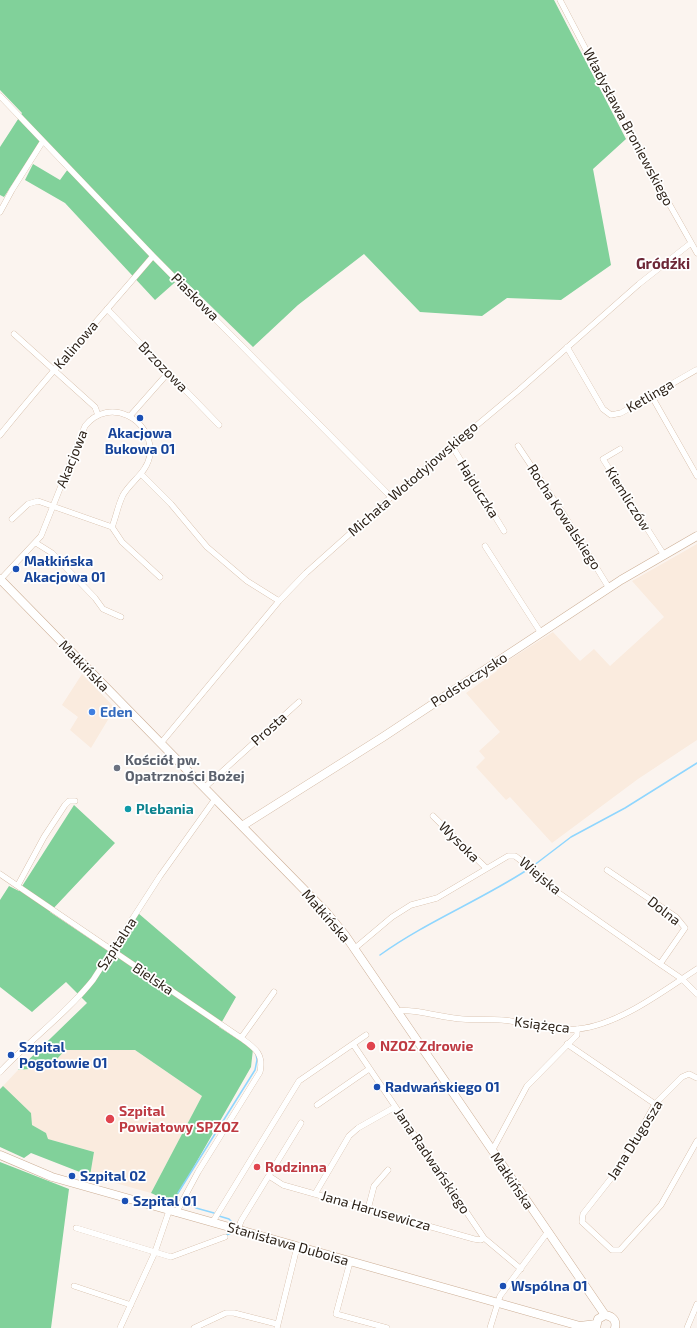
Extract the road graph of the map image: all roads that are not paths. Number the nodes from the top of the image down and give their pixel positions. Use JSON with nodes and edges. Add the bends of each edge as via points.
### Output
{"nodes":[{"id":1,"x":560,"y":0,"type":"edge"},
{"id":2,"x":0,"y":96,"type":"edge"},
{"id":3,"x":43,"y":141,"type":"junction"},
{"id":4,"x":0,"y":212,"type":"edge"},
{"id":5,"x":691,"y":243,"type":"junction"},
{"id":6,"x":697,"y":253,"type":"edge"},
{"id":7,"x":153,"y":256,"type":"junction"},
{"id":8,"x":107,"y":309,"type":"junction"},
{"id":9,"x":14,"y":334,"type":"dead end"},
{"id":10,"x":567,"y":348,"type":"junction"},
{"id":11,"x":54,"y":370,"type":"junction"},
{"id":12,"x":696,"y":370,"type":"dead end"},
{"id":13,"x":168,"y":373,"type":"junction"},
{"id":14,"x":651,"y":396,"type":"junction"},
{"id":15,"x":98,"y":415,"type":"junction"},
{"id":16,"x":130,"y":416,"type":"junction"},
{"id":17,"x":218,"y":425,"type":"dead end"},
{"id":18,"x":0,"y":436,"type":"edge"},
{"id":19,"x":452,"y":446,"type":"junction"},
{"id":20,"x":518,"y":446,"type":"dead end"},
{"id":21,"x":620,"y":449,"type":"dead end"},
{"id":22,"x":141,"y":474,"type":"junction"},
{"id":23,"x":697,"y":476,"type":"edge"},
{"id":24,"x":391,"y":496,"type":"junction"},
{"id":25,"x":53,"y":506,"type":"junction"},
{"id":26,"x":12,"y":519,"type":"dead end"},
{"id":27,"x":112,"y":527,"type":"junction"},
{"id":28,"x":504,"y":531,"type":"dead end"},
{"id":29,"x":697,"y":536,"type":"edge"},
{"id":30,"x":36,"y":543,"type":"junction"},
{"id":31,"x":485,"y":546,"type":"dead end"},
{"id":32,"x":664,"y":555,"type":"junction"},
{"id":33,"x":160,"y":577,"type":"dead end"},
{"id":34,"x":0,"y":580,"type":"edge"},
{"id":35,"x":609,"y":588,"type":"junction"},
{"id":36,"x":279,"y":601,"type":"junction"},
{"id":37,"x":121,"y":617,"type":"dead end"},
{"id":38,"x":541,"y":633,"type":"junction"},
{"id":39,"x":299,"y":702,"type":"dead end"},
{"id":40,"x":161,"y":743,"type":"junction"},
{"id":41,"x":204,"y":788,"type":"junction"},
{"id":42,"x":215,"y":799,"type":"junction"},
{"id":43,"x":75,"y":801,"type":"dead end"},
{"id":44,"x":433,"y":816,"type":"dead end"},
{"id":45,"x":242,"y":826,"type":"junction"},
{"id":46,"x":486,"y":868,"type":"junction"},
{"id":47,"x":607,"y":870,"type":"dead end"},
{"id":48,"x":0,"y":874,"type":"edge"},
{"id":49,"x":18,"y":885,"type":"junction"},
{"id":50,"x":354,"y":949,"type":"junction"},
{"id":51,"x":112,"y":952,"type":"junction"},
{"id":52,"x":660,"y":964,"type":"junction"},
{"id":53,"x":697,"y":969,"type":"edge"},
{"id":54,"x":682,"y":979,"type":"junction"},
{"id":55,"x":274,"y":992,"type":"dead end"},
{"id":56,"x":697,"y":994,"type":"edge"},
{"id":57,"x":396,"y":1011,"type":"junction"},
{"id":58,"x":577,"y":1029,"type":"junction"},
{"id":59,"x":366,"y":1035,"type":"dead end"},
{"id":60,"x":241,"y":1038,"type":"junction"},
{"id":61,"x":353,"y":1044,"type":"junction"},
{"id":62,"x":567,"y":1044,"type":"junction"},
{"id":63,"x":369,"y":1069,"type":"junction"},
{"id":64,"x":0,"y":1072,"type":"edge"},
{"id":65,"x":697,"y":1078,"type":"edge"},
{"id":66,"x":655,"y":1104,"type":"junction"},
{"id":67,"x":317,"y":1105,"type":"dead end"},
{"id":68,"x":395,"y":1107,"type":"junction"},
{"id":69,"x":301,"y":1123,"type":"dead end"},
{"id":70,"x":697,"y":1140,"type":"edge"},
{"id":71,"x":492,"y":1151,"type":"junction"},
{"id":72,"x":0,"y":1155,"type":"edge"},
{"id":73,"x":388,"y":1170,"type":"dead end"},
{"id":74,"x":269,"y":1176,"type":"junction"},
{"id":75,"x":315,"y":1194,"type":"junction"},
{"id":76,"x":368,"y":1209,"type":"junction"},
{"id":77,"x":173,"y":1212,"type":"junction"},
{"id":78,"x":212,"y":1223,"type":"junction"},
{"id":79,"x":76,"y":1228,"type":"dead end"},
{"id":80,"x":238,"y":1230,"type":"junction"},
{"id":81,"x":547,"y":1233,"type":"junction"},
{"id":82,"x":225,"y":1237,"type":"dead end"},
{"id":83,"x":484,"y":1238,"type":"junction"},
{"id":84,"x":297,"y":1247,"type":"junction"},
{"id":85,"x":155,"y":1252,"type":"junction"},
{"id":86,"x":350,"y":1262,"type":"junction"},
{"id":87,"x":521,"y":1268,"type":"junction"},
{"id":88,"x":74,"y":1286,"type":"dead end"},
{"id":89,"x":497,"y":1303,"type":"junction"},
{"id":90,"x":697,"y":1304,"type":"edge"},
{"id":91,"x":131,"y":1305,"type":"junction"},
{"id":92,"x":599,"y":1321,"type":"edge"},
{"id":93,"x":277,"y":1326,"type":"edge"},
{"id":94,"x":582,"y":1327,"type":"edge"},
{"id":95,"x":120,"y":1328,"type":"edge"},
{"id":96,"x":194,"y":1328,"type":"edge"},
{"id":97,"x":387,"y":1328,"type":"edge"},
{"id":98,"x":490,"y":1328,"type":"edge"},
{"id":99,"x":615,"y":1328,"type":"edge"},
{"id":100,"x":687,"y":1328,"type":"edge"}],
"edges":[{"from":1,"to":5,"type":"street","name":"Władysława Broniewskiego"},
{"from":2,"to":3,"type":"street","name":"Piaskowa"},
{"from":3,"to":4,"type":"street"},
{"from":3,"to":7,"type":"street","name":"Piaskowa"},
{"from":5,"to":6,"type":"street","name":"Władysława Broniewskiego"},
{"from":5,"to":10,"type":"street","name":"Michała Wołodyjowskiego","via":[[639,284]]},
{"from":7,"to":8,"type":"street","name":"Kalinowa"},
{"from":7,"to":24,"type":"street","name":"Piaskowa"},
{"from":8,"to":11,"type":"street","name":"Kalinowa"},
{"from":8,"to":13,"type":"street","name":"Brzozowa"},
{"from":9,"to":11,"type":"street"},
{"from":10,"to":14,"type":"street","name":"Ketlinga","via":[[607,413],[616,415]]},
{"from":10,"to":19,"type":"street","name":"Michała Wołodyjowskiego"},
{"from":11,"to":15,"type":"street","via":[[95,407]]},
{"from":11,"to":18,"type":"street","name":"Kalinowa"},
{"from":12,"to":14,"type":"street","name":"Ketlinga"},
{"from":13,"to":16,"type":"street"},
{"from":13,"to":17,"type":"street","name":"Brzozowa"},
{"from":14,"to":23,"type":"street"},
{"from":15,"to":16,"type":"street","name":"Akacjowa","via":[[114,412]]},
{"from":15,"to":25,"type":"street","name":"Akacjowa","via":[[83,429]]},
{"from":16,"to":22,"type":"street","via":[[142,426],[149,441],[149,458]]},
{"from":19,"to":24,"type":"street","name":"Michała Wołodyjowskiego"},
{"from":19,"to":28,"type":"street","name":"Hajduczka"},
{"from":20,"to":35,"type":"street","name":"Rocha Kowalskiego"},
{"from":21,"to":32,"type":"street","name":"Kiemliczów","via":[[603,459]]},
{"from":22,"to":27,"type":"street","via":[[123,495]]},
{"from":22,"to":36,"type":"street","via":[[171,504],[207,547],[247,581]]},
{"from":24,"to":36,"type":"street","name":"Michała Wołodyjowskiego"},
{"from":25,"to":26,"type":"street","via":[[33,502],[26,505]]},
{"from":25,"to":27,"type":"street"},
{"from":25,"to":30,"type":"street","name":"Akacjowa"},
{"from":27,"to":33,"type":"street","via":[[122,542]]},
{"from":29,"to":32,"type":"street","name":"Podstoczysko"},
{"from":30,"to":34,"type":"street","name":"Akacjowa"},
{"from":30,"to":37,"type":"street","via":[[52,553],[95,598],[102,609]]},
{"from":31,"to":38,"type":"street"},
{"from":32,"to":35,"type":"street","name":"Podstoczysko"},
{"from":34,"to":40,"type":"street","name":"Małkińska"},
{"from":35,"to":38,"type":"street","name":"Podstoczysko"},
{"from":36,"to":40,"type":"street","name":"Michała Wołodyjowskiego"},
{"from":38,"to":45,"type":"street","name":"Podstoczysko"},
{"from":39,"to":41,"type":"street","name":"Prosta"},
{"from":40,"to":41,"type":"street","name":"Małkińska"},
{"from":41,"to":42,"type":"street","name":"Małkińska"},
{"from":42,"to":45,"type":"street","name":"Małkińska"},
{"from":42,"to":51,"type":"street","name":"Szpitalna","via":[[160,876]]},
{"from":43,"to":49,"type":"street","via":[[69,801],[65,805]]},
{"from":44,"to":46,"type":"street","name":"Wysoka"},
{"from":45,"to":50,"type":"street","name":"Małkińska","via":[[327,913]]},
{"from":46,"to":50,"type":"street","name":"Wiejska","via":[[437,898],[411,905],[392,917]]},
{"from":46,"to":52,"type":"street","name":"Wiejska","via":[[508,856],[515,856],[543,882]]},
{"from":47,"to":52,"type":"street","name":"Dolna","via":[[676,917],[685,928]]},
{"from":48,"to":49,"type":"street","name":"Bielska"},
{"from":49,"to":51,"type":"street","name":"Bielska"},
{"from":50,"to":57,"type":"street","name":"Małkińska"},
{"from":51,"to":60,"type":"street","name":"Bielska"},
{"from":51,"to":64,"type":"street","name":"Szpitalna","via":[[99,973],[80,995]]},
{"from":52,"to":54,"type":"street","name":"Wiejska"},
{"from":53,"to":54,"type":"street","name":"Książęca"},
{"from":54,"to":56,"type":"street","name":"Wiejska"},
{"from":54,"to":58,"type":"street","name":"Książęca","via":[[626,1013]]},
{"from":55,"to":60,"type":"street"},
{"from":57,"to":58,"type":"street","name":"Książęca","via":[[405,1009],[453,1019],[502,1020]]},
{"from":57,"to":71,"type":"street","name":"Małkińska"},
{"from":58,"to":62,"type":"street","via":[[577,1035]]},
{"from":59,"to":61,"type":"street"},
{"from":60,"to":77,"type":"street","name":"Bielska","via":[[257,1050],[261,1060],[260,1072]]},
{"from":61,"to":63,"type":"street","name":"Jana Radwańskiego"},
{"from":61,"to":78,"type":"street","via":[[299,1081]]},
{"from":62,"to":66,"type":"street"},
{"from":62,"to":71,"type":"street","via":[[527,1086]]},
{"from":63,"to":67,"type":"street"},
{"from":63,"to":68,"type":"street","name":"Jana Radwańskiego"},
{"from":65,"to":66,"type":"street","name":"Jana Długosza","via":[[689,1074],[682,1077]]},
{"from":66,"to":70,"type":"street","name":"Jana Długosza","via":[[620,1167],[581,1217],[585,1225],[612,1250],[620,1250],[661,1205]]},
{"from":68,"to":75,"type":"street","via":[[348,1136]]},
{"from":68,"to":83,"type":"street","name":"Jana Radwańskiego"},
{"from":69,"to":74,"type":"street"},
{"from":71,"to":81,"type":"street","name":"Małkińska"},
{"from":72,"to":77,"type":"street","name":"Stanisława Duboisa","via":[[52,1177]]},
{"from":73,"to":76,"type":"street","via":[[374,1186]]},
{"from":74,"to":75,"type":"street","name":"Jana Harusewicza","via":[[283,1185]]},
{"from":74,"to":80,"type":"street"},
{"from":75,"to":76,"type":"street","name":"Jana Harusewicza"},
{"from":76,"to":83,"type":"street","name":"Jana Harusewicza","via":[[474,1239]]},
{"from":77,"to":78,"type":"street","name":"Stanisława Duboisa"},
{"from":77,"to":85,"type":"street"},
{"from":78,"to":80,"type":"street","name":"Stanisława Duboisa"},
{"from":79,"to":85,"type":"street"},
{"from":80,"to":84,"type":"street","name":"Stanisława Duboisa"},
{"from":81,"to":87,"type":"street"},
{"from":81,"to":92,"type":"street","name":"Małkińska","via":[[594,1300]]},
{"from":82,"to":85,"type":"street","via":[[171,1257]]},
{"from":83,"to":87,"type":"street","name":"Jana Radwańskiego"},
{"from":84,"to":86,"type":"street","name":"Stanisława Duboisa"},
{"from":84,"to":93,"type":"street"},
{"from":85,"to":91,"type":"street"},
{"from":86,"to":89,"type":"street","name":"Stanisława Duboisa"},
{"from":86,"to":97,"type":"street","via":[[336,1314]]},
{"from":87,"to":89,"type":"street"},
{"from":88,"to":91,"type":"street"},
{"from":89,"to":94,"type":"street","name":"Stanisława Duboisa"},
{"from":89,"to":98,"type":"street"},
{"from":90,"to":100,"type":"street"},
{"from":91,"to":95,"type":"street"},
{"from":92,"to":94,"type":"street","name":"Stanisława Duboisa"},
{"from":92,"to":99,"type":"street","name":"Małkińska","via":[[613,1318]]},
{"from":93,"to":96,"type":"street","via":[[226,1313]]}]}
